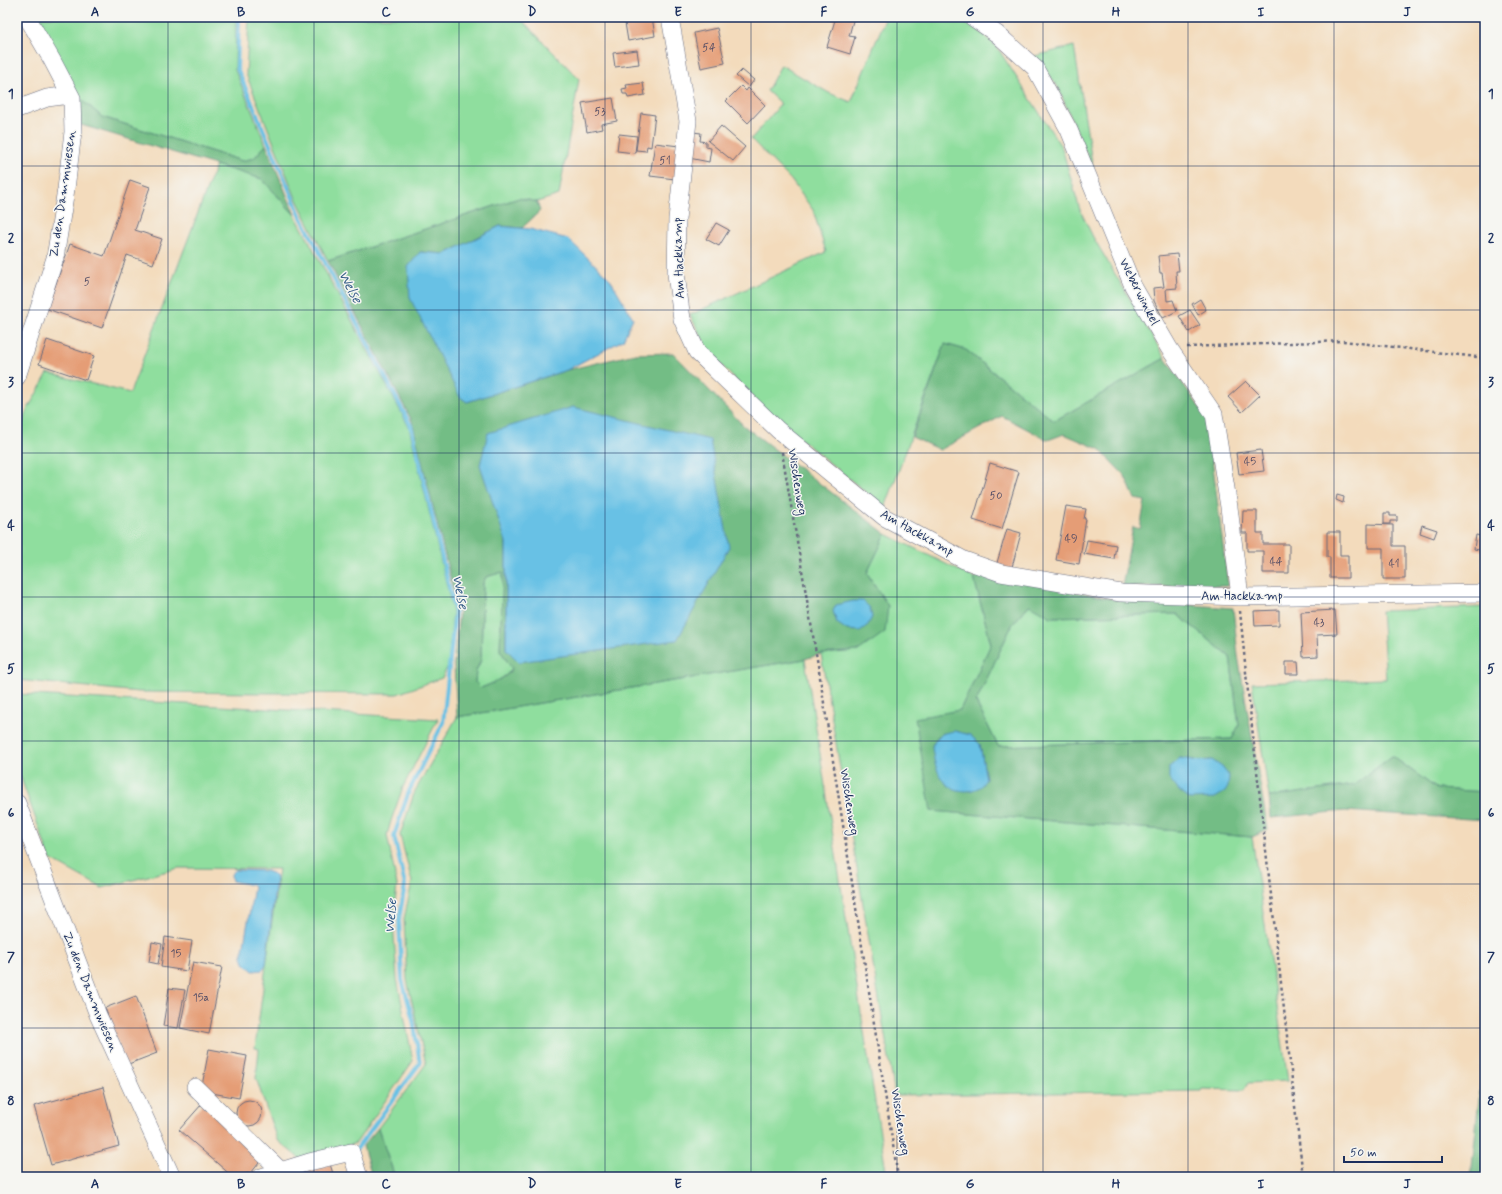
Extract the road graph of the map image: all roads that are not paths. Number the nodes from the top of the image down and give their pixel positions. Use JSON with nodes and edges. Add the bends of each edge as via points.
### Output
{"nodes":[{"id":1,"x":27,"y":17,"type":"edge"},
{"id":2,"x":670,"y":17,"type":"edge"},
{"id":3,"x":972,"y":17,"type":"edge"},
{"id":4,"x":70,"y":95,"type":"junction"},
{"id":5,"x":17,"y":109,"type":"edge"},
{"id":6,"x":17,"y":377,"type":"edge"},
{"id":7,"x":1485,"y":593,"type":"edge"},
{"id":8,"x":1240,"y":597,"type":"junction"},
{"id":9,"x":17,"y":803,"type":"edge"},
{"id":10,"x":196,"y":1087,"type":"dead end"},
{"id":11,"x":281,"y":1171,"type":"junction"},
{"id":12,"x":172,"y":1177,"type":"edge"},
{"id":13,"x":261,"y":1177,"type":"edge"},
{"id":14,"x":359,"y":1177,"type":"edge"}],
"edges":[{"from":1,"to":4,"type":"street","name":"Zu den Dammwiesen"},
{"from":2,"to":8,"type":"street","name":"Am Hackkamp","via":[[688,121],[677,219],[676,274],[682,319],[697,352],[778,430],[884,517],[964,560],[1001,574],[1120,593]]},
{"from":3,"to":8,"type":"street","name":"Weberwinkel","via":[[997,34],[1035,68],[1069,130],[1133,286],[1169,348],[1214,414]]},
{"from":4,"to":5,"type":"street","via":[[47,98]]},
{"from":4,"to":6,"type":"street","name":"Zu den Dammwiesen","via":[[73,132],[55,258]]},
{"from":7,"to":8,"type":"street","name":"Am Hackkamp"},
{"from":9,"to":12,"type":"street","name":"Zu den Dammwiesen","via":[[98,1015]]},
{"from":10,"to":11,"type":"street"},
{"from":11,"to":13,"type":"street"},
{"from":11,"to":14,"type":"street","via":[[354,1152]]}]}
